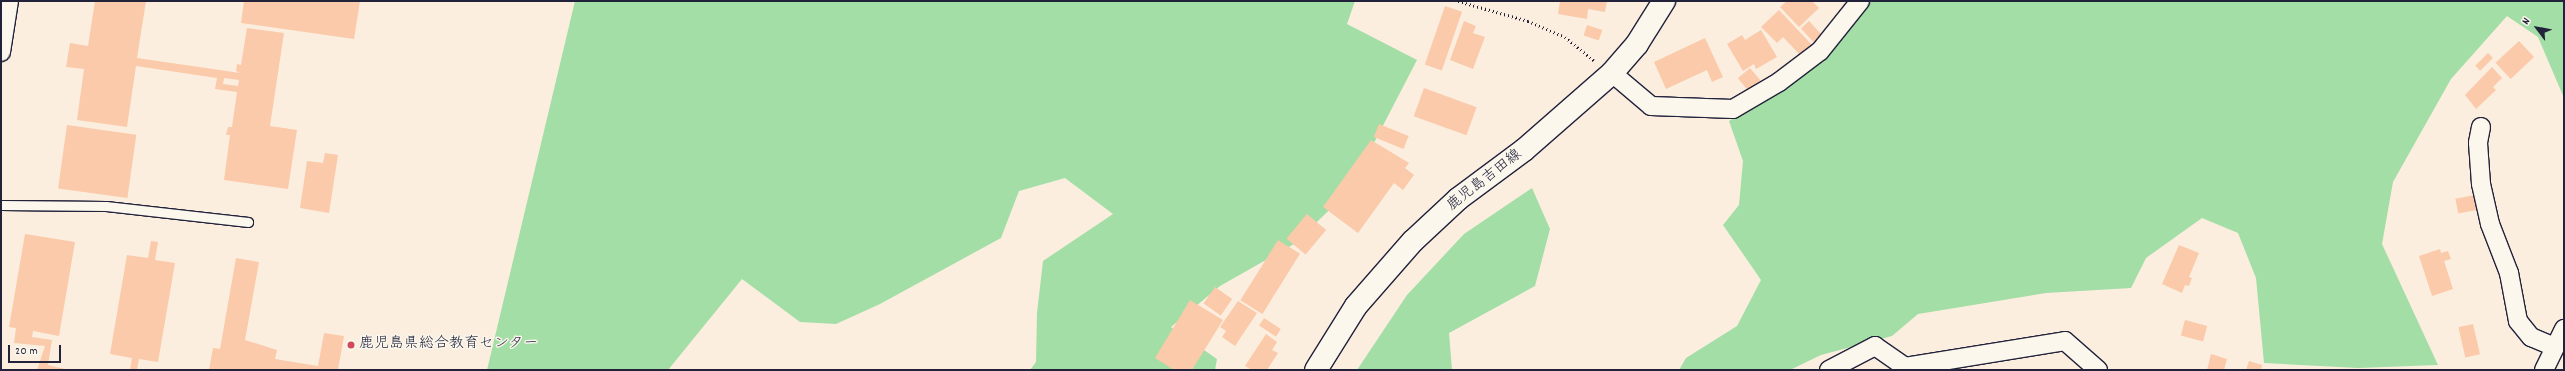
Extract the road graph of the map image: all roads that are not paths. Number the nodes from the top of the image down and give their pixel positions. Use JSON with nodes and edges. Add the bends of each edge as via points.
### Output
{"nodes":[{"id":1,"x":9,"y":1,"type":"edge"},
{"id":2,"x":1664,"y":1,"type":"edge"},
{"id":3,"x":1860,"y":1,"type":"edge"},
{"id":4,"x":1,"y":52,"type":"edge"},
{"id":5,"x":1612,"y":73,"type":"junction"},
{"id":6,"x":2481,"y":127,"type":"dead end"},
{"id":7,"x":1,"y":205,"type":"edge"},
{"id":8,"x":248,"y":222,"type":"dead end"},
{"id":9,"x":2564,"y":329,"type":"edge"},
{"id":10,"x":2554,"y":347,"type":"junction"},
{"id":11,"x":1316,"y":370,"type":"edge"},
{"id":12,"x":1829,"y":370,"type":"edge"},
{"id":13,"x":2098,"y":370,"type":"edge"},
{"id":14,"x":2544,"y":370,"type":"edge"}],
"edges":[{"from":1,"to":4,"type":"street"},
{"from":2,"to":5,"type":"main road","name":"鹿児島吉田線","via":[[1637,44]]},
{"from":3,"to":5,"type":"street","via":[[1820,51],[1779,82],[1733,109],[1651,106]]},
{"from":5,"to":11,"type":"main road","name":"鹿児島吉田線","via":[[1524,150],[1458,199],[1413,241],[1356,306]]},
{"from":6,"to":10,"type":"street","via":[[2478,143],[2481,184],[2490,224],[2509,274],[2518,321],[2532,337]]},
{"from":7,"to":8,"type":"lane","via":[[106,206]]},
{"from":9,"to":10,"type":"street"},
{"from":10,"to":14,"type":"street"},
{"from":12,"to":13,"type":"street","via":[[1875,346],[1905,366],[2065,341]]}]}
